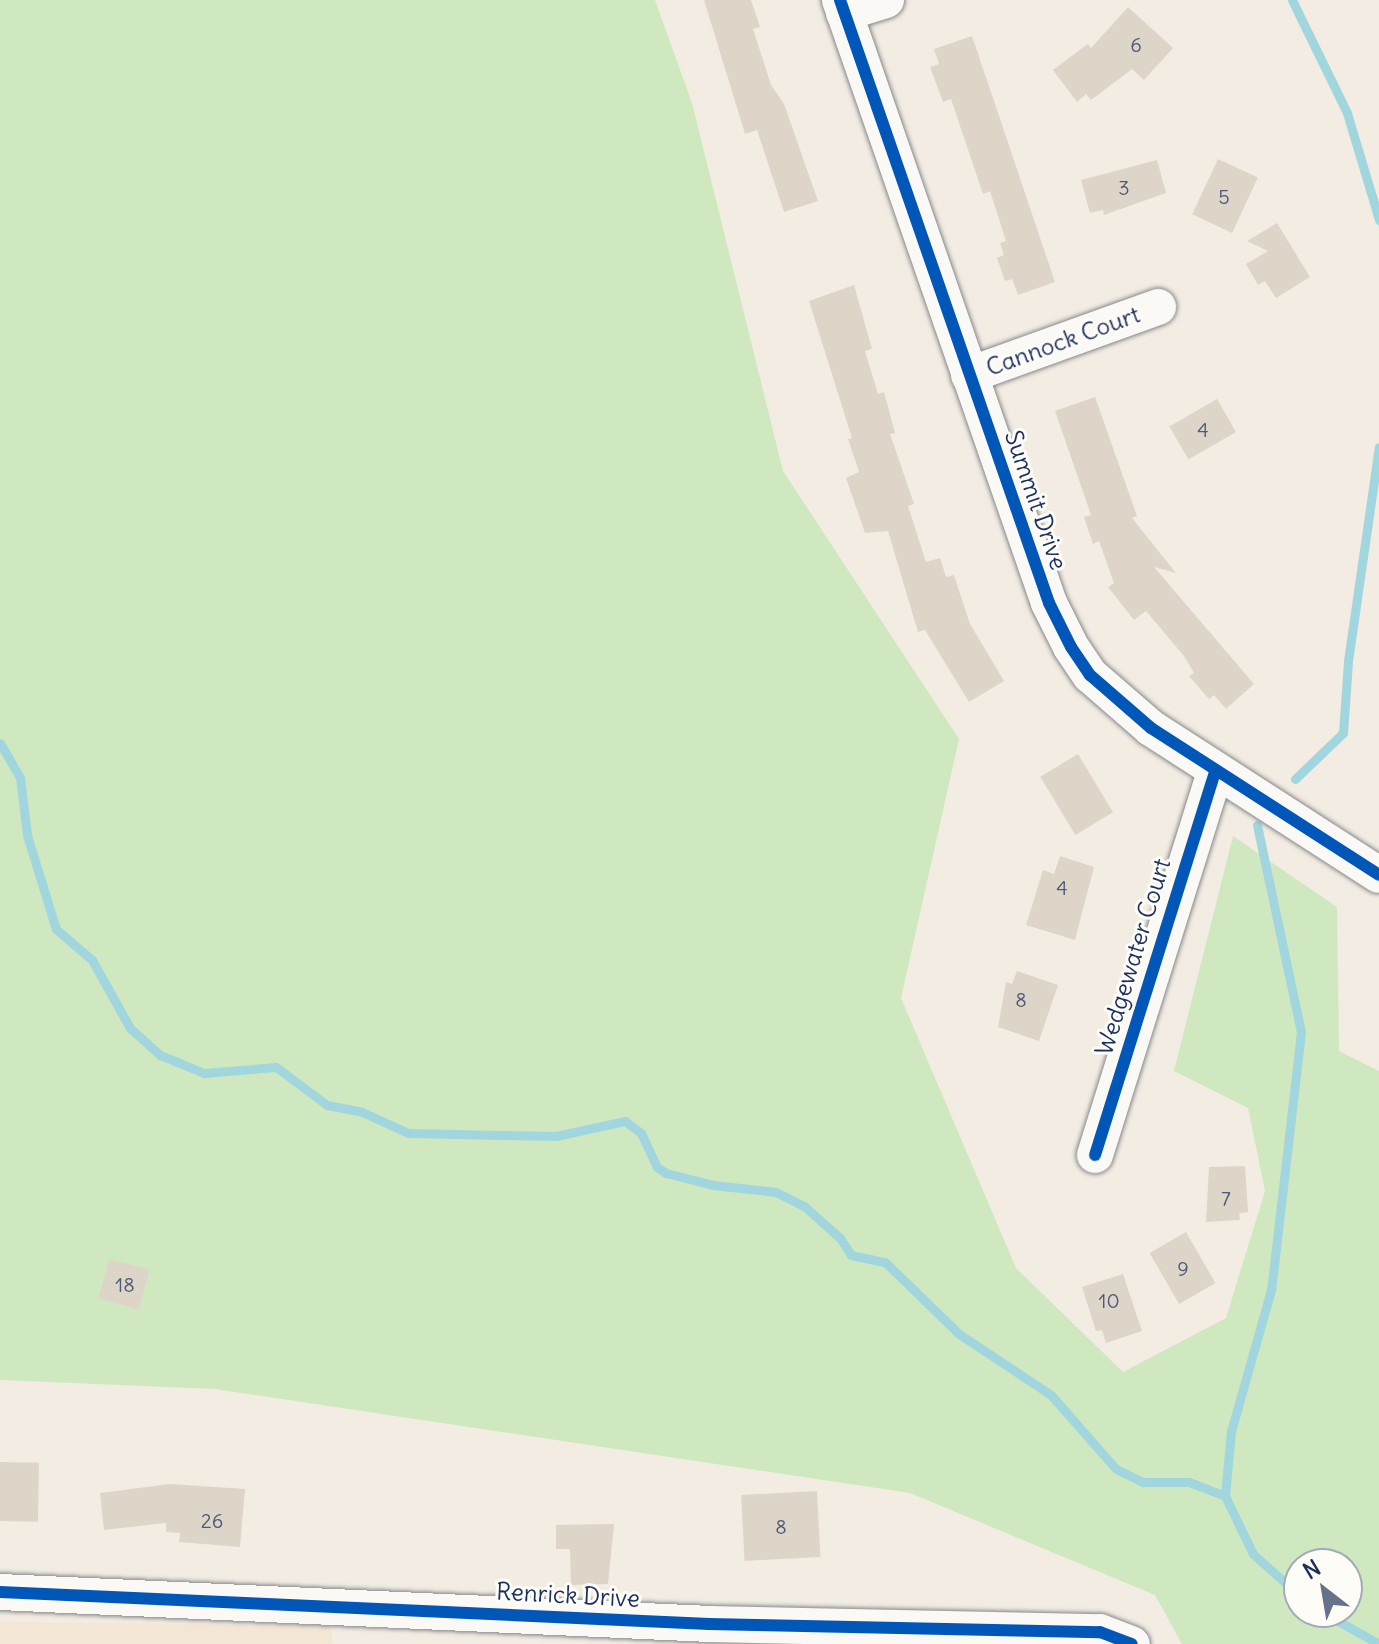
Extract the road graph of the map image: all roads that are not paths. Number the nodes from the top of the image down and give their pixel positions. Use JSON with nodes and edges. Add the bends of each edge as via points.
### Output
{"nodes":[{"id":1,"x":886,"y":0,"type":"edge"},
{"id":2,"x":842,"y":7,"type":"edge"},
{"id":3,"x":1158,"y":307,"type":"dead end"},
{"id":4,"x":969,"y":375,"type":"junction"},
{"id":5,"x":1215,"y":773,"type":"junction"},
{"id":6,"x":1379,"y":875,"type":"edge"},
{"id":7,"x":1095,"y":1155,"type":"dead end"},
{"id":8,"x":0,"y":1592,"type":"edge"},
{"id":9,"x":1132,"y":1644,"type":"edge"}],
"edges":[{"from":1,"to":2,"type":"street"},
{"from":2,"to":4,"type":"street","name":"Summit Drive"},
{"from":3,"to":4,"type":"street","name":"Cannock Court"},
{"from":4,"to":5,"type":"street","name":"Summit Drive","via":[[1049,603],[1071,647],[1090,675]]},
{"from":5,"to":6,"type":"street","name":"Summit Drive"},
{"from":5,"to":7,"type":"street","name":"Wedgewater Court"},
{"from":8,"to":9,"type":"street","name":"Renrick Drive","via":[[709,1624],[1100,1632]]}]}
